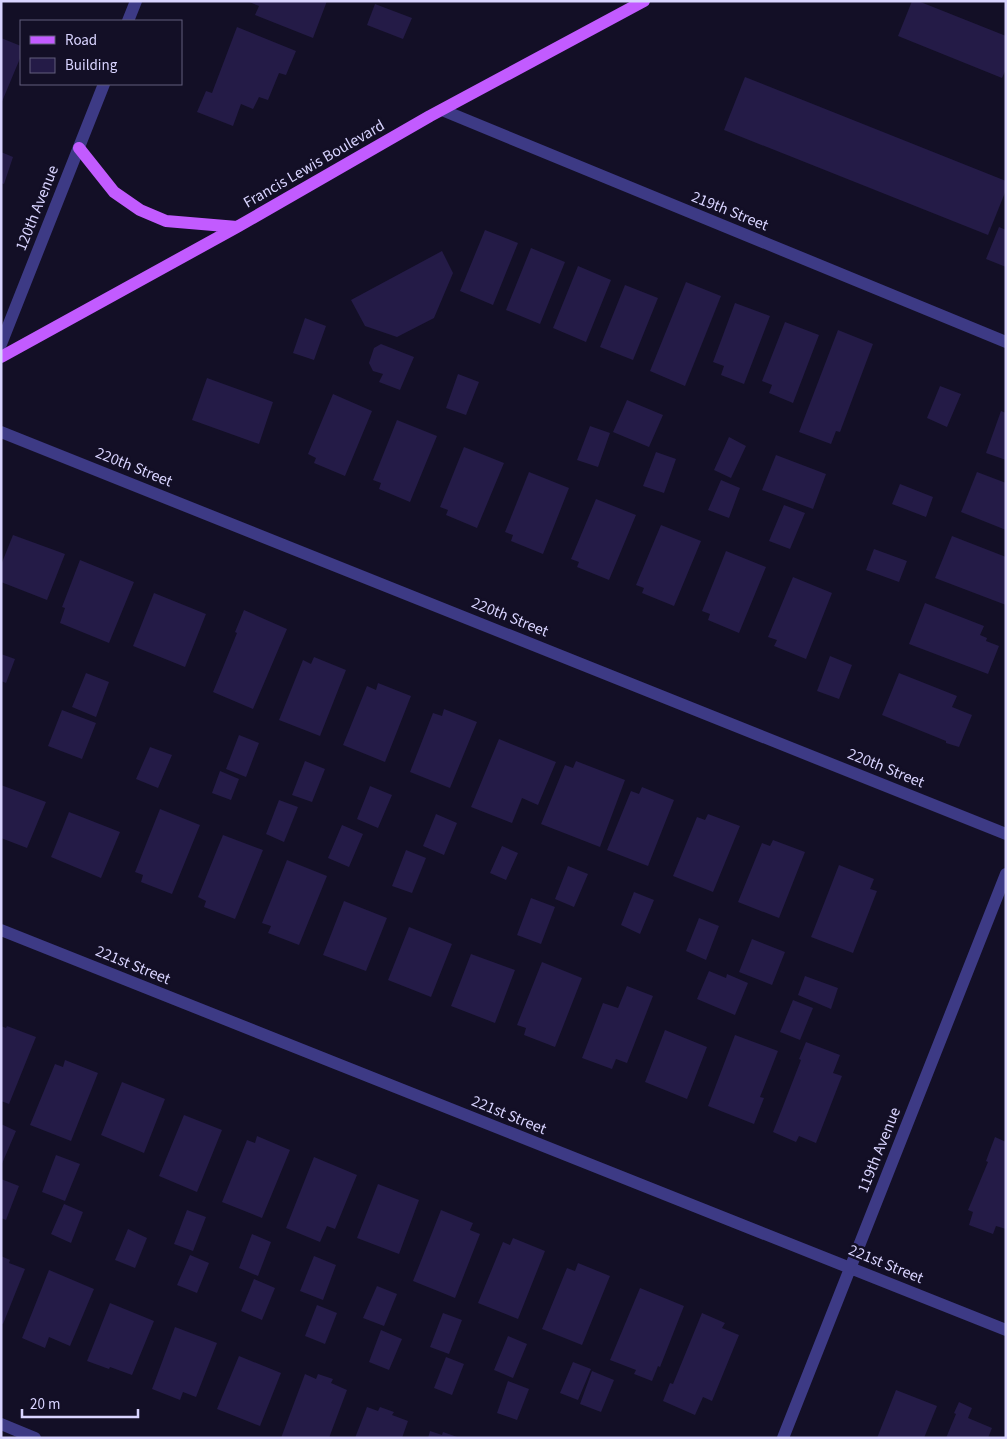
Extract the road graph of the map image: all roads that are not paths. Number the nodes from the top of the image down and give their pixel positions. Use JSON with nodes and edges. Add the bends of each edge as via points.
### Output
{"nodes":[{"id":1,"x":136,"y":1,"type":"edge"},
{"id":2,"x":644,"y":1,"type":"edge"},
{"id":3,"x":128,"y":20,"type":"edge"},
{"id":4,"x":104,"y":85,"type":"edge"},
{"id":5,"x":442,"y":110,"type":"junction"},
{"id":6,"x":79,"y":148,"type":"junction"},
{"id":7,"x":237,"y":227,"type":"junction"},
{"id":8,"x":1006,"y":342,"type":"edge"},
{"id":9,"x":1,"y":344,"type":"edge"},
{"id":10,"x":1,"y":358,"type":"edge"},
{"id":11,"x":1,"y":432,"type":"edge"},
{"id":12,"x":1006,"y":834,"type":"edge"},
{"id":13,"x":1006,"y":874,"type":"edge"},
{"id":14,"x":1,"y":930,"type":"edge"},
{"id":15,"x":850,"y":1268,"type":"junction"},
{"id":16,"x":1006,"y":1330,"type":"edge"},
{"id":17,"x":1,"y":1424,"type":"edge"},
{"id":18,"x":35,"y":1438,"type":"edge"},
{"id":19,"x":783,"y":1438,"type":"edge"}],
"edges":[{"from":1,"to":3,"type":"street"},
{"from":2,"to":5,"type":"main road","name":"Francis Lewis Boulevard"},
{"from":4,"to":6,"type":"street","name":"120th Avenue"},
{"from":5,"to":7,"type":"main road","name":"Francis Lewis Boulevard"},
{"from":5,"to":8,"type":"street","name":"219th Street"},
{"from":6,"to":7,"type":"main road","via":[[114,192],[140,210],[166,221]]},
{"from":6,"to":9,"type":"street","name":"120th Avenue"},
{"from":7,"to":10,"type":"main road","name":"Francis Lewis Boulevard"},
{"from":11,"to":12,"type":"street","name":"220th Street"},
{"from":13,"to":15,"type":"street","name":"119th Avenue"},
{"from":14,"to":15,"type":"street","name":"221st Street"},
{"from":15,"to":16,"type":"street","name":"221st Street"},
{"from":15,"to":19,"type":"street","name":"119th Avenue"},
{"from":17,"to":18,"type":"street"}]}
